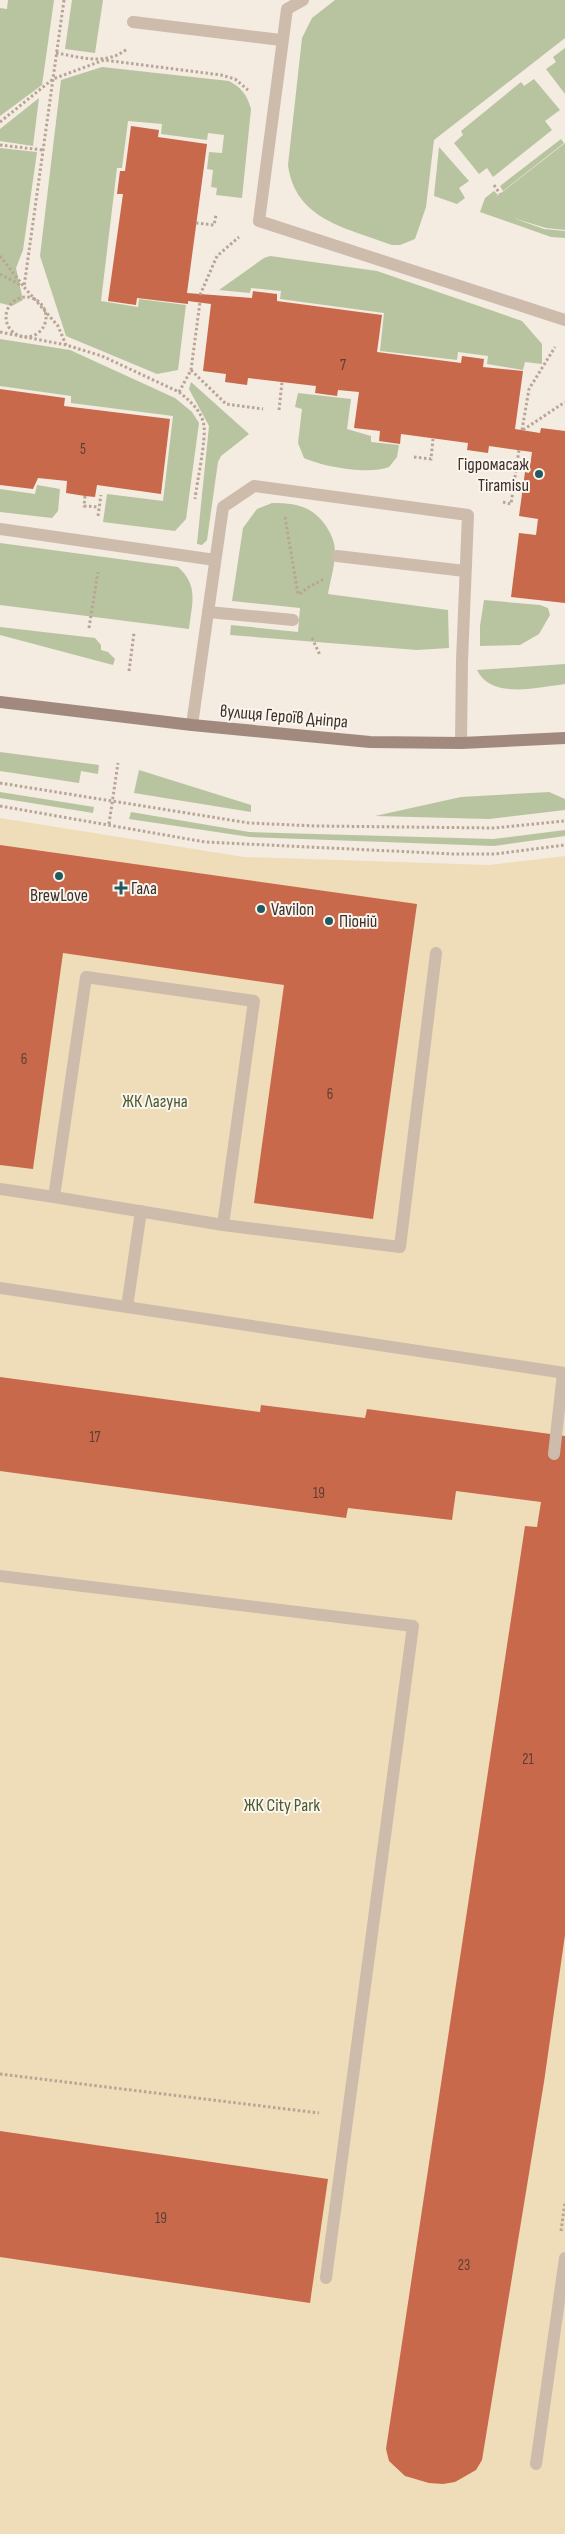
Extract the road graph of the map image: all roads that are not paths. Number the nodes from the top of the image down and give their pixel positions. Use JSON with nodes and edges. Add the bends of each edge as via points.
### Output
{"nodes":[{"id":1,"x":303,"y":0,"type":"edge"},
{"id":2,"x":133,"y":22,"type":"road end"},
{"id":3,"x":282,"y":40,"type":"junction"},
{"id":4,"x":565,"y":320,"type":"edge"},
{"id":5,"x":0,"y":529,"type":"edge"},
{"id":6,"x":337,"y":556,"type":"road end"},
{"id":7,"x":215,"y":560,"type":"junction"},
{"id":8,"x":465,"y":571,"type":"junction"},
{"id":9,"x":208,"y":612,"type":"junction"},
{"id":10,"x":293,"y":620,"type":"dead end"},
{"id":11,"x":0,"y":702,"type":"edge"},
{"id":12,"x":192,"y":725,"type":"junction"},
{"id":13,"x":565,"y":738,"type":"edge"},
{"id":14,"x":461,"y":743,"type":"junction"},
{"id":15,"x":436,"y":953,"type":"dead end"},
{"id":16,"x":0,"y":1189,"type":"edge"},
{"id":17,"x":54,"y":1197,"type":"junction"},
{"id":18,"x":141,"y":1211,"type":"junction"},
{"id":19,"x":223,"y":1224,"type":"junction"},
{"id":20,"x":0,"y":1288,"type":"edge"},
{"id":21,"x":127,"y":1306,"type":"junction"},
{"id":22,"x":564,"y":1373,"type":"edge"},
{"id":23,"x":554,"y":1454,"type":"dead end"},
{"id":24,"x":0,"y":1576,"type":"edge"},
{"id":25,"x":565,"y":2258,"type":"edge"},
{"id":26,"x":326,"y":2278,"type":"dead end"},
{"id":27,"x":536,"y":2464,"type":"dead end"}],
"edges":[{"from":1,"to":3,"type":"lane","via":[[287,9]]},
{"from":2,"to":3,"type":"lane"},
{"from":3,"to":4,"type":"lane","via":[[259,221]]},
{"from":5,"to":7,"type":"lane"},
{"from":6,"to":8,"type":"lane"},
{"from":7,"to":8,"type":"lane","via":[[223,507],[254,486],[468,515]]},
{"from":7,"to":9,"type":"lane"},
{"from":8,"to":14,"type":"lane"},
{"from":9,"to":10,"type":"lane"},
{"from":9,"to":12,"type":"lane"},
{"from":11,"to":12,"type":"main road","name":"вулиця Героїв Дніпра"},
{"from":12,"to":14,"type":"main road","name":"вулиця Героїв Дніпра","via":[[370,742]]},
{"from":13,"to":14,"type":"main road","name":"вулиця Героїв Дніпра"},
{"from":15,"to":19,"type":"lane","via":[[400,1247]]},
{"from":16,"to":17,"type":"lane"},
{"from":17,"to":18,"type":"lane"},
{"from":17,"to":19,"type":"lane","via":[[86,977],[254,1001]]},
{"from":18,"to":19,"type":"lane"},
{"from":18,"to":21,"type":"lane"},
{"from":20,"to":21,"type":"lane"},
{"from":21,"to":22,"type":"lane"},
{"from":22,"to":23,"type":"lane"},
{"from":24,"to":26,"type":"lane","via":[[413,1626]]},
{"from":25,"to":27,"type":"lane"}]}
